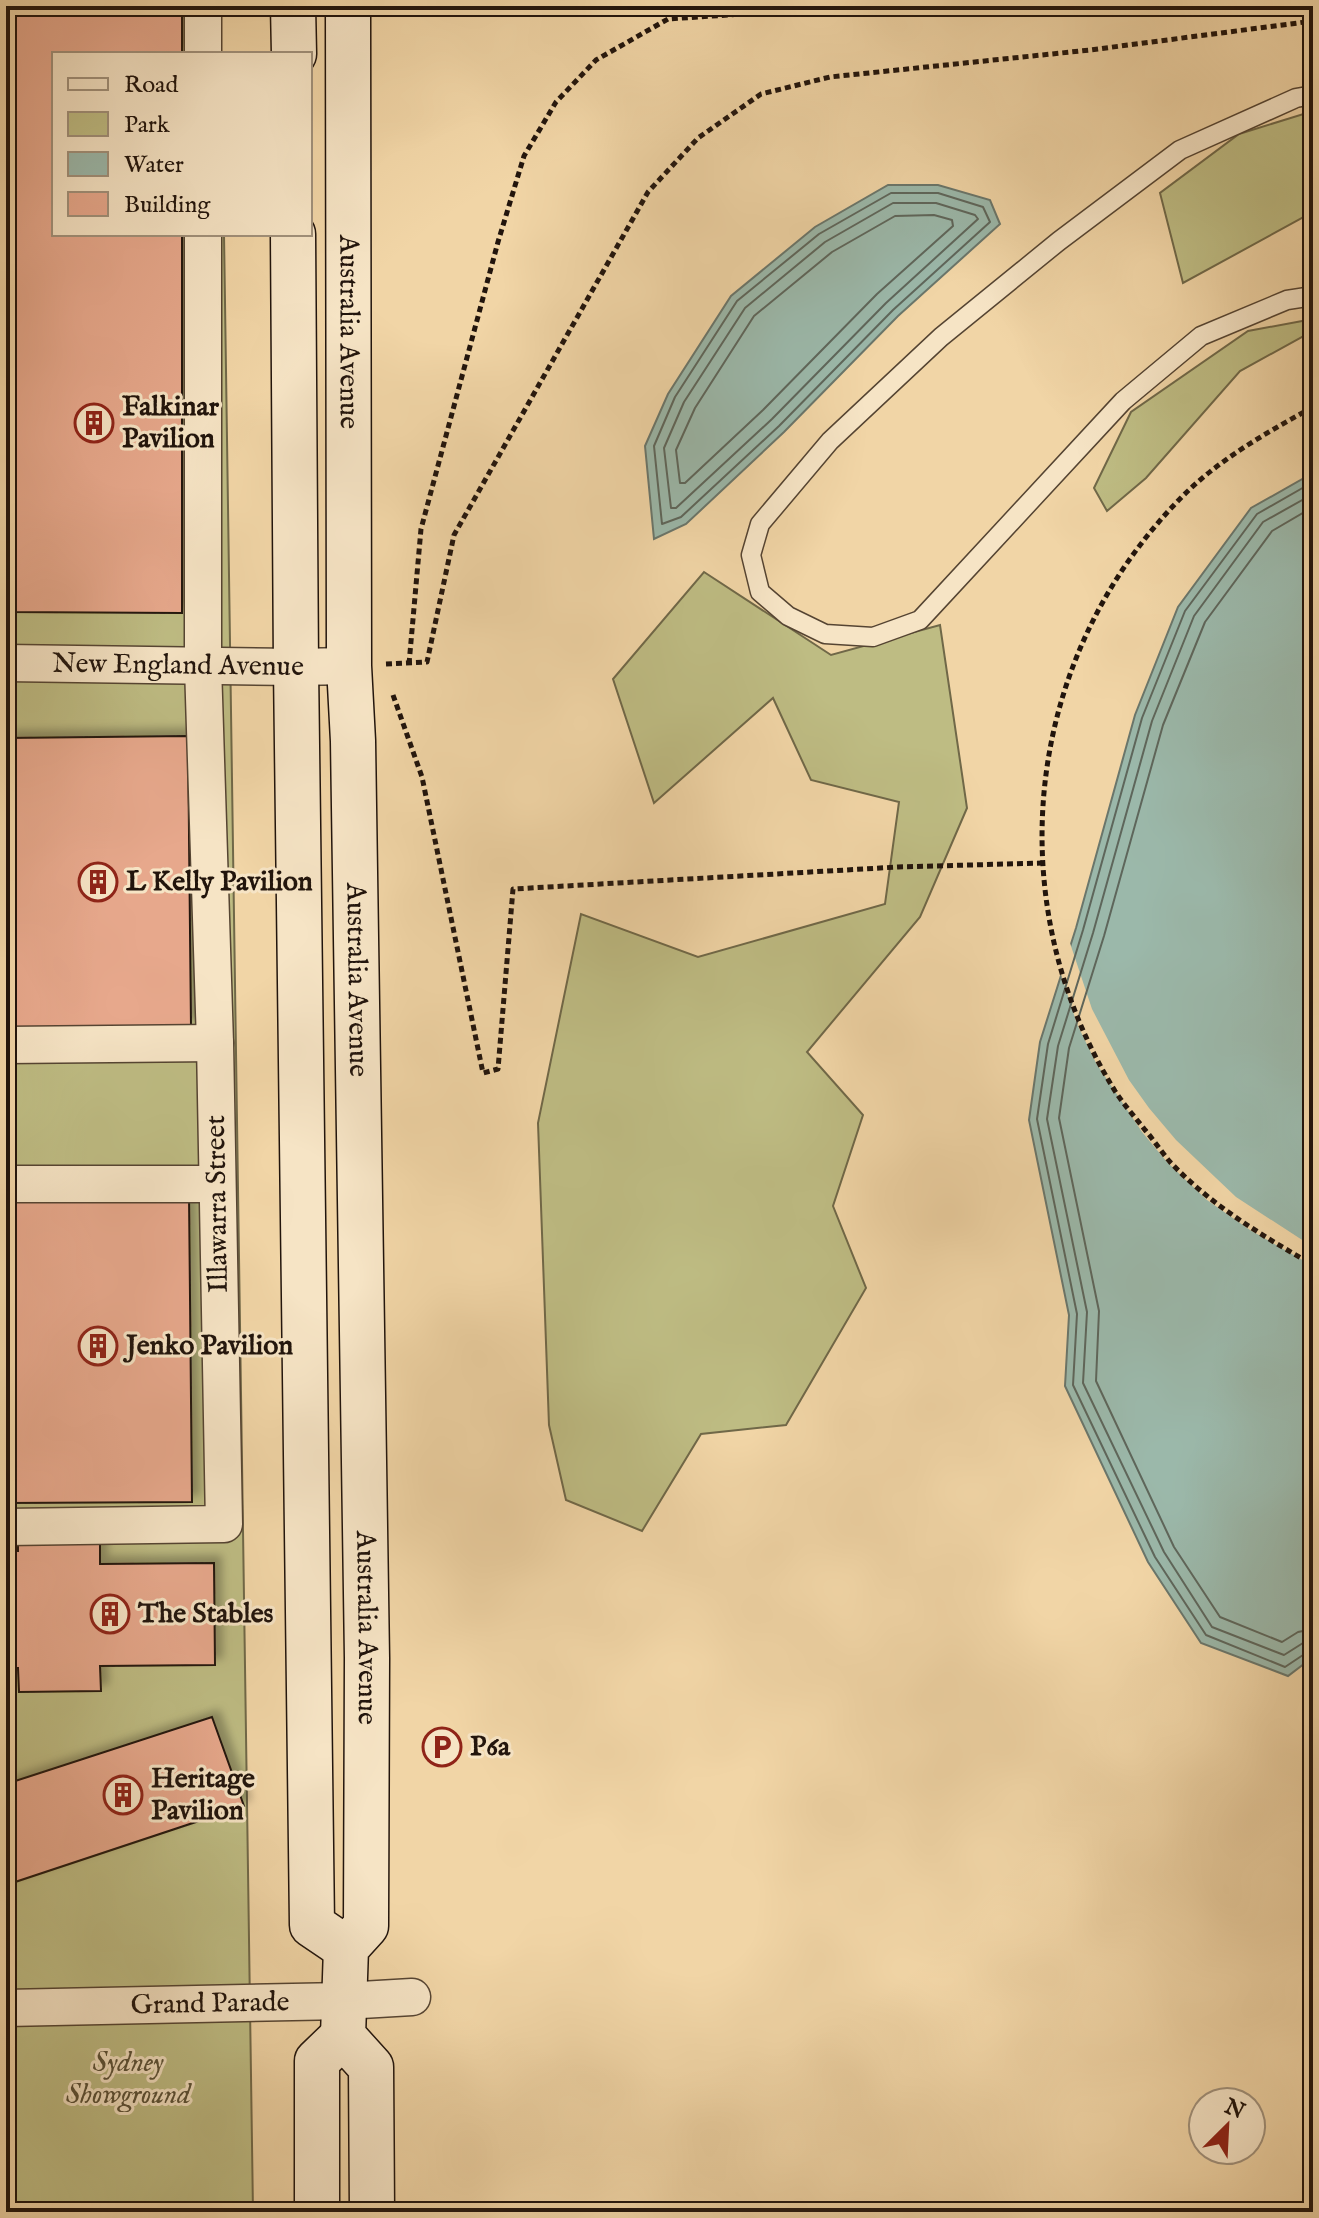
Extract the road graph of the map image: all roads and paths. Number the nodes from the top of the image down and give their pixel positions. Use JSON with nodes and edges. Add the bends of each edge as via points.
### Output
{"nodes":[{"id":1,"x":203,"y":6,"type":"edge"},
{"id":2,"x":293,"y":6,"type":"edge"},
{"id":3,"x":348,"y":6,"type":"edge"},
{"id":4,"x":1004,"y":6,"type":"edge"},
{"id":5,"x":1313,"y":21,"type":"edge"},
{"id":6,"x":203,"y":52,"type":"edge"},
{"id":7,"x":294,"y":52,"type":"edge"},
{"id":8,"x":1313,"y":95,"type":"edge"},
{"id":9,"x":203,"y":236,"type":"edge"},
{"id":10,"x":293,"y":236,"type":"edge"},
{"id":11,"x":1313,"y":296,"type":"edge"},
{"id":12,"x":1313,"y":407,"type":"edge"},
{"id":13,"x":6,"y":663,"type":"edge"},
{"id":14,"x":409,"y":664,"type":"junction"},
{"id":15,"x":218,"y":666,"type":"junction"},
{"id":16,"x":296,"y":667,"type":"junction"},
{"id":17,"x":374,"y":668,"type":"junction"},
{"id":18,"x":391,"y":689,"type":"dead end"},
{"id":19,"x":1042,"y":863,"type":"junction"},
{"id":20,"x":215,"y":1043,"type":"junction"},
{"id":21,"x":6,"y":1045,"type":"edge"},
{"id":22,"x":6,"y":1184,"type":"edge"},
{"id":23,"x":217,"y":1184,"type":"junction"},
{"id":24,"x":1313,"y":1265,"type":"edge"},
{"id":25,"x":6,"y":1527,"type":"edge"},
{"id":26,"x":346,"y":1948,"type":"junction"},
{"id":27,"x":412,"y":1997,"type":"dead end"},
{"id":28,"x":6,"y":2008,"type":"edge"},
{"id":29,"x":344,"y":2019,"type":"junction"},
{"id":30,"x":317,"y":2212,"type":"edge"},
{"id":31,"x":372,"y":2212,"type":"edge"}],
"edges":[{"from":1,"to":6,"type":"street"},
{"from":2,"to":7,"type":"main road"},
{"from":3,"to":17,"type":"main road","name":"Australia Avenue"},
{"from":4,"to":14,"type":"path","via":[[668,19],[596,60],[556,102],[524,156],[421,529]]},
{"from":5,"to":14,"type":"path","via":[[830,77],[761,94],[698,138],[648,192],[454,535],[427,662]]},
{"from":8,"to":11,"type":"lane","via":[[1180,150],[941,337],[830,441],[760,524],[751,555],[760,592],[788,616],[825,634],[873,637],[920,620],[1123,401],[1201,336],[1287,300]]},
{"from":9,"to":15,"type":"street","name":"Illawarra Street"},
{"from":10,"to":16,"type":"main road","name":"Australia Avenue"},
{"from":12,"to":19,"type":"path","via":[[1246,444],[1176,503],[1118,575],[1075,656],[1049,744]]},
{"from":13,"to":15,"type":"street","name":"New England Avenue"},
{"from":14,"to":17,"type":"path"},
{"from":15,"to":16,"type":"street","name":"New England Avenue"},
{"from":15,"to":20,"type":"street","name":"Illawarra Street"},
{"from":16,"to":17,"type":"street","name":"New England Avenue"},
{"from":16,"to":26,"type":"main road","name":"Australia Avenue","via":[[312,1925]]},
{"from":17,"to":26,"type":"main road","name":"Australia Avenue","via":[[353,741],[366,1926]]},
{"from":18,"to":19,"type":"path","via":[[422,777],[483,1073],[498,1069],[513,889]]},
{"from":19,"to":24,"type":"path","via":[[1049,926],[1075,1012],[1116,1092],[1171,1163],[1240,1222]]},
{"from":20,"to":21,"type":"street"},
{"from":20,"to":23,"type":"street","name":"Illawarra Street"},
{"from":22,"to":23,"type":"street"},
{"from":23,"to":25,"type":"street","name":"Illawarra Street","via":[[224,1524]]},
{"from":26,"to":29,"type":"main road","name":"Australia Avenue"},
{"from":27,"to":29,"type":"street","name":"Grand Parade"},
{"from":28,"to":29,"type":"street","name":"Grand Parade"},
{"from":29,"to":30,"type":"main road","via":[[317,2061]]},
{"from":29,"to":31,"type":"main road","via":[[371,2067]]}]}
